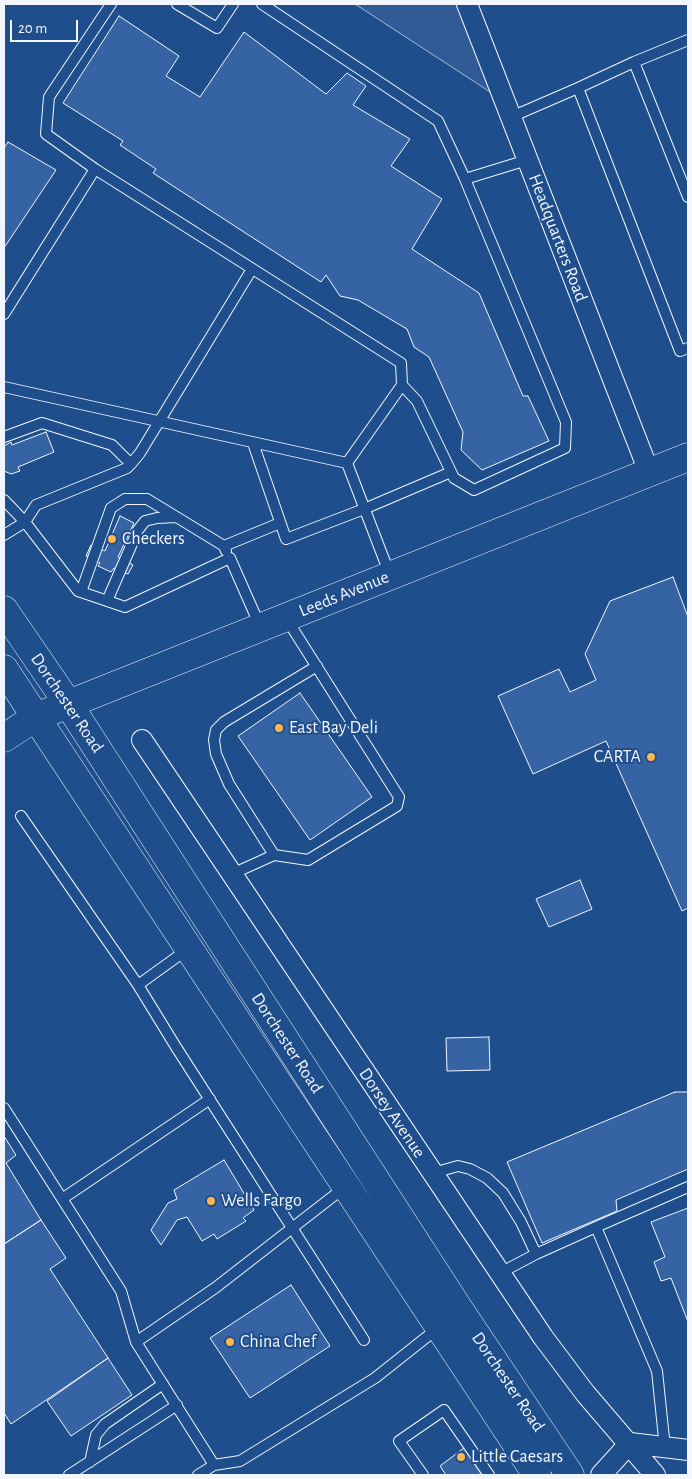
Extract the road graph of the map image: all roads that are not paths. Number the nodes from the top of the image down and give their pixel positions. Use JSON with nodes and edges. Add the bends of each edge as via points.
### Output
{"nodes":[{"id":1,"x":111,"y":4,"type":"edge"},
{"id":2,"x":177,"y":4,"type":"edge"},
{"id":3,"x":233,"y":4,"type":"edge"},
{"id":4,"x":262,"y":4,"type":"edge"},
{"id":5,"x":467,"y":4,"type":"edge"},
{"id":6,"x":688,"y":40,"type":"edge"},
{"id":7,"x":634,"y":62,"type":"junction"},
{"id":8,"x":578,"y":88,"type":"junction"},
{"id":9,"x":511,"y":117,"type":"junction"},
{"id":10,"x":527,"y":160,"type":"junction"},
{"id":11,"x":95,"y":169,"type":"junction"},
{"id":12,"x":465,"y":179,"type":"junction"},
{"id":13,"x":688,"y":197,"type":"edge"},
{"id":14,"x":252,"y":269,"type":"junction"},
{"id":15,"x":4,"y":314,"type":"edge"},
{"id":16,"x":688,"y":348,"type":"edge"},
{"id":17,"x":402,"y":386,"type":"junction"},
{"id":18,"x":4,"y":387,"type":"edge"},
{"id":19,"x":158,"y":422,"type":"junction"},
{"id":20,"x":4,"y":438,"type":"edge"},
{"id":21,"x":253,"y":443,"type":"junction"},
{"id":22,"x":688,"y":457,"type":"edge"},
{"id":23,"x":131,"y":464,"type":"junction"},
{"id":24,"x":347,"y":464,"type":"junction"},
{"id":25,"x":451,"y":472,"type":"junction"},
{"id":26,"x":649,"y":472,"type":"junction"},
{"id":27,"x":4,"y":500,"type":"edge"},
{"id":28,"x":364,"y":509,"type":"junction"},
{"id":29,"x":176,"y":517,"type":"junction"},
{"id":30,"x":25,"y":522,"type":"junction"},
{"id":31,"x":280,"y":523,"type":"junction"},
{"id":32,"x":4,"y":535,"type":"edge"},
{"id":33,"x":224,"y":546,"type":"junction"},
{"id":34,"x":230,"y":558,"type":"junction"},
{"id":35,"x":390,"y":575,"type":"junction"},
{"id":36,"x":81,"y":592,"type":"junction"},
{"id":37,"x":107,"y":601,"type":"junction"},
{"id":38,"x":4,"y":610,"type":"edge"},
{"id":39,"x":286,"y":617,"type":"junction"},
{"id":40,"x":260,"y":627,"type":"junction"},
{"id":41,"x":317,"y":666,"type":"junction"},
{"id":42,"x":4,"y":668,"type":"edge"},
{"id":43,"x":69,"y":705,"type":"junction"},
{"id":44,"x":36,"y":717,"type":"junction"},
{"id":45,"x":4,"y":738,"type":"edge"},
{"id":46,"x":142,"y":740,"type":"dead end"},
{"id":47,"x":21,"y":816,"type":"dead end"},
{"id":48,"x":274,"y":855,"type":"junction"},
{"id":49,"x":232,"y":874,"type":"junction"},
{"id":50,"x":188,"y":948,"type":"junction"},
{"id":51,"x":138,"y":985,"type":"junction"},
{"id":52,"x":210,"y":1099,"type":"junction"},
{"id":53,"x":4,"y":1108,"type":"edge"},
{"id":54,"x":370,"y":1172,"type":"junction"},
{"id":55,"x":433,"y":1173,"type":"junction"},
{"id":56,"x":346,"y":1187,"type":"junction"},
{"id":57,"x":688,"y":1187,"type":"edge"},
{"id":58,"x":62,"y":1199,"type":"junction"},
{"id":59,"x":596,"y":1227,"type":"junction"},
{"id":60,"x":292,"y":1228,"type":"junction"},
{"id":61,"x":536,"y":1254,"type":"junction"},
{"id":62,"x":500,"y":1273,"type":"junction"},
{"id":63,"x":439,"y":1327,"type":"junction"},
{"id":64,"x":364,"y":1340,"type":"dead end"},
{"id":65,"x":136,"y":1342,"type":"junction"},
{"id":66,"x":163,"y":1384,"type":"junction"},
{"id":67,"x":177,"y":1405,"type":"junction"},
{"id":68,"x":630,"y":1444,"type":"junction"},
{"id":69,"x":665,"y":1448,"type":"junction"},
{"id":70,"x":688,"y":1450,"type":"edge"},
{"id":71,"x":90,"y":1462,"type":"junction"},
{"id":72,"x":214,"y":1466,"type":"junction"},
{"id":73,"x":70,"y":1475,"type":"edge"},
{"id":74,"x":198,"y":1475,"type":"edge"},
{"id":75,"x":423,"y":1475,"type":"edge"},
{"id":76,"x":490,"y":1475,"type":"edge"},
{"id":77,"x":536,"y":1475,"type":"edge"},
{"id":78,"x":570,"y":1475,"type":"edge"},
{"id":79,"x":601,"y":1475,"type":"edge"},
{"id":80,"x":655,"y":1475,"type":"edge"}],
"edges":[{"from":1,"to":11,"type":"lane","via":[[50,97],[46,134]]},
{"from":2,"to":3,"type":"lane","via":[[217,28]]},
{"from":4,"to":12,"type":"lane","via":[[438,120]]},
{"from":5,"to":9,"type":"street","name":"Headquarters Road"},
{"from":6,"to":7,"type":"lane"},
{"from":7,"to":8,"type":"lane"},
{"from":7,"to":13,"type":"lane"},
{"from":8,"to":9,"type":"lane"},
{"from":8,"to":16,"type":"lane","via":[[680,351]]},
{"from":9,"to":10,"type":"street","name":"Headquarters Road"},
{"from":10,"to":12,"type":"lane"},
{"from":10,"to":26,"type":"street","name":"Headquarters Road"},
{"from":11,"to":14,"type":"lane"},
{"from":11,"to":15,"type":"lane"},
{"from":12,"to":25,"type":"lane","via":[[566,422],[566,448],[474,490],[454,478]]},
{"from":14,"to":17,"type":"lane","via":[[401,363]]},
{"from":14,"to":19,"type":"lane"},
{"from":17,"to":24,"type":"lane"},
{"from":17,"to":25,"type":"lane","via":[[417,401]]},
{"from":18,"to":19,"type":"lane"},
{"from":19,"to":21,"type":"lane"},
{"from":19,"to":23,"type":"lane"},
{"from":20,"to":23,"type":"lane","via":[[42,423],[112,445]]},
{"from":21,"to":24,"type":"lane"},
{"from":21,"to":31,"type":"lane"},
{"from":22,"to":26,"type":"main road","name":"Leeds Avenue"},
{"from":23,"to":30,"type":"lane","via":[[36,506]]},
{"from":24,"to":28,"type":"lane"},
{"from":25,"to":28,"type":"lane"},
{"from":26,"to":35,"type":"main road","name":"Leeds Avenue"},
{"from":27,"to":30,"type":"lane"},
{"from":28,"to":31,"type":"lane","via":[[286,539]]},
{"from":28,"to":35,"type":"lane"},
{"from":29,"to":33,"type":"lane"},
{"from":29,"to":36,"type":"lane","via":[[147,499],[125,499],[112,508]]},
{"from":29,"to":37,"type":"lane","via":[[145,521]]},
{"from":30,"to":32,"type":"lane"},
{"from":30,"to":36,"type":"lane"},
{"from":31,"to":33,"type":"lane"},
{"from":33,"to":34,"type":"lane"},
{"from":34,"to":37,"type":"lane","via":[[125,607]]},
{"from":34,"to":40,"type":"lane"},
{"from":35,"to":39,"type":"main road","name":"Leeds Avenue"},
{"from":36,"to":37,"type":"lane"},
{"from":38,"to":43,"type":"main road","name":"Dorchester Road"},
{"from":39,"to":40,"type":"main road","name":"Leeds Avenue"},
{"from":39,"to":41,"type":"lane"},
{"from":40,"to":43,"type":"main road","name":"Leeds Avenue"},
{"from":41,"to":48,"type":"lane","via":[[216,730],[216,754],[229,784]]},
{"from":41,"to":48,"type":"lane","via":[[399,797],[397,806],[308,860]]},
{"from":42,"to":44,"type":"main road","name":"Dorchester Road"},
{"from":43,"to":44,"type":"main road","name":"Leeds Avenue"},
{"from":43,"to":54,"type":"main road","name":"Dorchester Road"},
{"from":44,"to":45,"type":"main road","name":"Leeds Avenue"},
{"from":44,"to":50,"type":"main road","name":"Dorchester Road"},
{"from":46,"to":49,"type":"street","name":"Dorsey Avenue"},
{"from":47,"to":51,"type":"lane"},
{"from":48,"to":49,"type":"lane"},
{"from":49,"to":55,"type":"street","name":"Dorsey Avenue"},
{"from":50,"to":51,"type":"lane"},
{"from":50,"to":56,"type":"main road","name":"Dorchester Road"},
{"from":51,"to":52,"type":"lane"},
{"from":52,"to":58,"type":"lane"},
{"from":52,"to":60,"type":"lane"},
{"from":53,"to":58,"type":"lane"},
{"from":54,"to":56,"type":"main road"},
{"from":54,"to":78,"type":"main road","name":"Dorchester Road"},
{"from":55,"to":61,"type":"lane","via":[[458,1166],[487,1178],[503,1193]]},
{"from":55,"to":62,"type":"street","name":"Dorsey Avenue"},
{"from":56,"to":60,"type":"lane"},
{"from":56,"to":63,"type":"main road","name":"Dorchester Road"},
{"from":57,"to":59,"type":"lane"},
{"from":58,"to":65,"type":"lane","via":[[120,1290]]},
{"from":59,"to":61,"type":"lane"},
{"from":59,"to":69,"type":"lane","via":[[657,1371]]},
{"from":60,"to":64,"type":"lane"},
{"from":60,"to":65,"type":"lane","via":[[215,1288]]},
{"from":61,"to":62,"type":"lane"},
{"from":62,"to":68,"type":"street","name":"Dorsey Avenue","via":[[585,1393]]},
{"from":63,"to":72,"type":"lane","via":[[376,1378],[240,1461]]},
{"from":63,"to":77,"type":"main road","name":"Dorchester Road"},
{"from":65,"to":66,"type":"lane"},
{"from":66,"to":67,"type":"lane"},
{"from":66,"to":71,"type":"lane","via":[[105,1424],[96,1434]]},
{"from":67,"to":71,"type":"lane"},
{"from":67,"to":72,"type":"lane"},
{"from":68,"to":69,"type":"street"},
{"from":68,"to":79,"type":"street"},
{"from":68,"to":80,"type":"street","name":"Dorsey Avenue"},
{"from":69,"to":70,"type":"street"},
{"from":71,"to":73,"type":"lane"},
{"from":72,"to":74,"type":"lane"},
{"from":75,"to":76,"type":"lane","via":[[399,1442],[444,1410]]}]}
